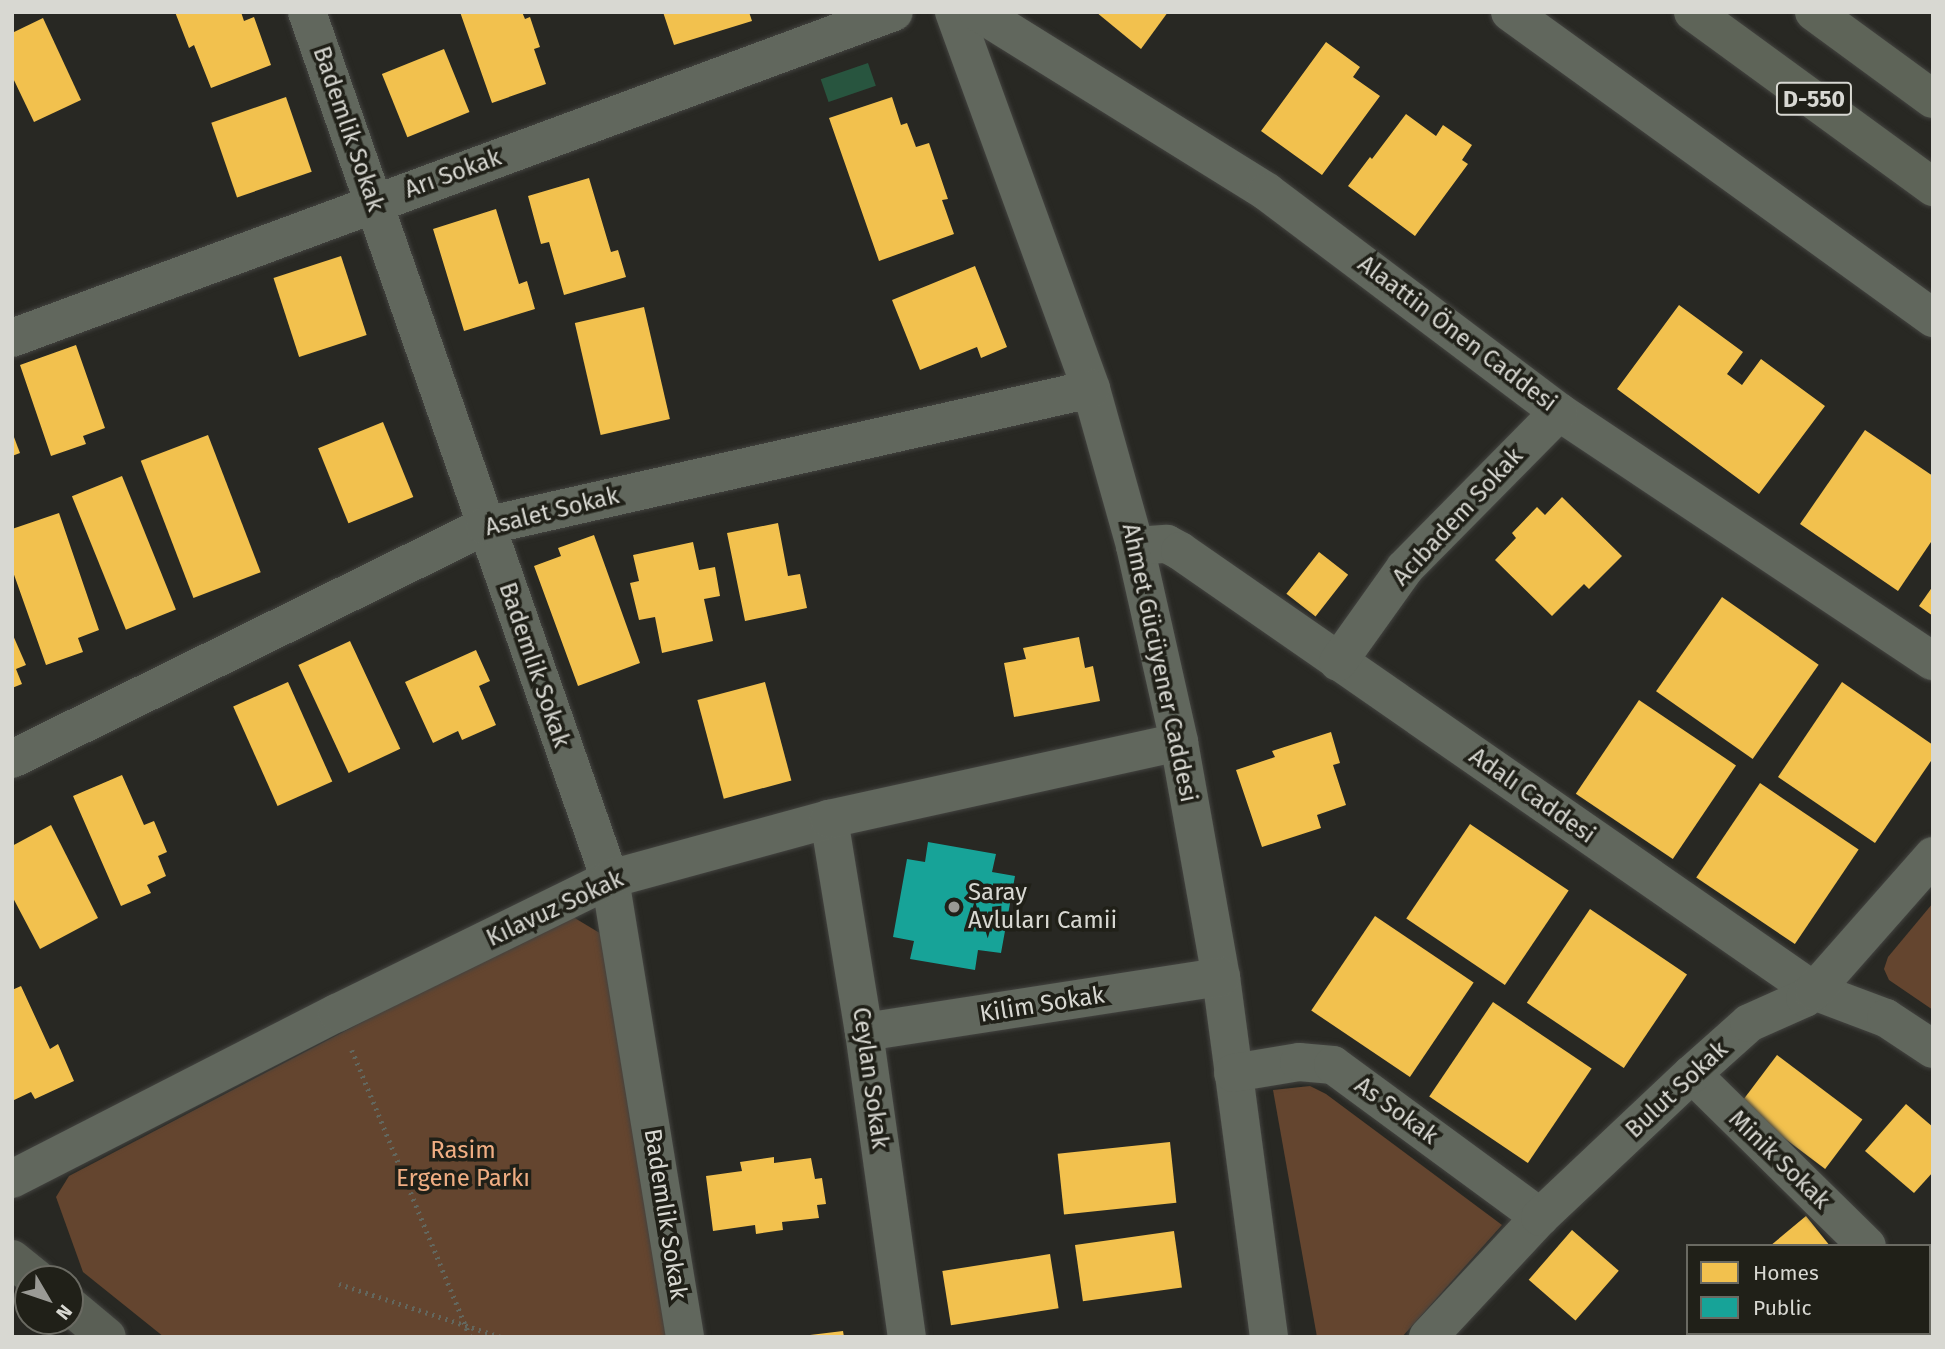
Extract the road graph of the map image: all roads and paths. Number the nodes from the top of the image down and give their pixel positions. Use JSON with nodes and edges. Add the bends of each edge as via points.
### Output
{"nodes":[{"id":1,"x":307,"y":12,"type":"edge"},
{"id":2,"x":894,"y":12,"type":"edge"},
{"id":3,"x":954,"y":12,"type":"edge"},
{"id":4,"x":978,"y":12,"type":"edge"},
{"id":5,"x":1510,"y":12,"type":"edge"},
{"id":6,"x":1693,"y":12,"type":"edge"},
{"id":7,"x":1814,"y":12,"type":"edge"},
{"id":8,"x":1933,"y":99,"type":"edge"},
{"id":9,"x":1933,"y":187,"type":"edge"},
{"id":10,"x":374,"y":203,"type":"junction"},
{"id":11,"x":1933,"y":318,"type":"edge"},
{"id":12,"x":12,"y":338,"type":"edge"},
{"id":13,"x":1091,"y":389,"type":"junction"},
{"id":14,"x":1559,"y":412,"type":"junction"},
{"id":15,"x":485,"y":526,"type":"junction"},
{"id":16,"x":1135,"y":546,"type":"junction"},
{"id":17,"x":1933,"y":661,"type":"edge"},
{"id":18,"x":1338,"y":662,"type":"junction"},
{"id":19,"x":1179,"y":742,"type":"junction"},
{"id":20,"x":12,"y":759,"type":"edge"},
{"id":21,"x":829,"y":819,"type":"junction"},
{"id":22,"x":1933,"y":856,"type":"edge"},
{"id":23,"x":610,"y":879,"type":"junction"},
{"id":24,"x":1221,"y":978,"type":"junction"},
{"id":25,"x":1814,"y":991,"type":"junction"},
{"id":26,"x":337,"y":1013,"type":"junction"},
{"id":27,"x":864,"y":1032,"type":"junction"},
{"id":28,"x":1933,"y":1049,"type":"edge"},
{"id":29,"x":1233,"y":1073,"type":"junction"},
{"id":30,"x":1692,"y":1074,"type":"junction"},
{"id":31,"x":12,"y":1180,"type":"edge"},
{"id":32,"x":1540,"y":1217,"type":"junction"},
{"id":33,"x":1865,"y":1244,"type":"edge"},
{"id":34,"x":339,"y":1284,"type":"dead end"},
{"id":35,"x":84,"y":1318,"type":"edge"},
{"id":36,"x":466,"y":1325,"type":"junction"},
{"id":37,"x":107,"y":1337,"type":"edge"},
{"id":38,"x":470,"y":1337,"type":"edge"},
{"id":39,"x":501,"y":1337,"type":"edge"},
{"id":40,"x":685,"y":1337,"type":"edge"},
{"id":41,"x":907,"y":1337,"type":"edge"},
{"id":42,"x":1269,"y":1337,"type":"edge"},
{"id":43,"x":1428,"y":1337,"type":"edge"}],
"edges":[{"from":1,"to":10,"type":"street","name":"Bademlik Sokak"},
{"from":2,"to":10,"type":"street","name":"Arı Sokak"},
{"from":3,"to":13,"type":"street","name":"Ahmet Gücüyener Caddesi"},
{"from":4,"to":14,"type":"street","name":"Alaattin Önen Caddesi","via":[[1267,192]]},
{"from":5,"to":11,"type":"street"},
{"from":6,"to":9,"type":"highway","number":"D-550"},
{"from":7,"to":8,"type":"highway","number":"D-550"},
{"from":10,"to":12,"type":"street","name":"Arı Sokak"},
{"from":10,"to":15,"type":"street","name":"Bademlik Sokak"},
{"from":13,"to":15,"type":"street","name":"Asalet Sokak"},
{"from":13,"to":16,"type":"street","name":"Ahmet Gücüyener Caddesi"},
{"from":14,"to":17,"type":"street","name":"Alaattin Önen Caddesi"},
{"from":14,"to":18,"type":"street","name":"Acıbadem Sokak","via":[[1405,568]]},
{"from":15,"to":20,"type":"street","name":"Asalet Sokak"},
{"from":15,"to":23,"type":"street","name":"Bademlik Sokak"},
{"from":16,"to":18,"type":"street","name":"Adalı Caddesi","via":[[1167,544]]},
{"from":16,"to":19,"type":"street","name":"Ahmet Gücüyener Caddesi"},
{"from":18,"to":25,"type":"street","name":"Adalı Caddesi"},
{"from":19,"to":21,"type":"street","name":"Kılavuz Sokak"},
{"from":19,"to":24,"type":"street","name":"Ahmet Gücüyener Caddesi"},
{"from":21,"to":23,"type":"street","name":"Kılavuz Sokak"},
{"from":21,"to":27,"type":"street","name":"Ceylan Sokak"},
{"from":22,"to":25,"type":"street","name":"Bulut Sokak"},
{"from":23,"to":26,"type":"street","name":"Kılavuz Sokak"},
{"from":23,"to":40,"type":"street","name":"Bademlik Sokak"},
{"from":24,"to":27,"type":"street","name":"Kilim Sokak"},
{"from":24,"to":29,"type":"street","name":"Ahmet Gücüyener Caddesi"},
{"from":25,"to":28,"type":"street","name":"Adalı Caddesi","via":[[1885,1018]]},
{"from":25,"to":30,"type":"street","name":"Bulut Sokak","via":[[1749,1023]]},
{"from":26,"to":31,"type":"street","name":"Kılavuz Sokak"},
{"from":26,"to":36,"type":"path"},
{"from":27,"to":41,"type":"street","name":"Ceylan Sokak"},
{"from":29,"to":32,"type":"street","name":"As Sokak","via":[[1299,1062],[1333,1065]]},
{"from":29,"to":42,"type":"street","name":"Ahmet Gücüyener Caddesi"},
{"from":30,"to":32,"type":"street","name":"Bulut Sokak"},
{"from":30,"to":33,"type":"street","name":"Minik Sokak"},
{"from":32,"to":43,"type":"street","name":"Bulut Sokak"},
{"from":34,"to":36,"type":"path"},
{"from":35,"to":37,"type":"main road"},
{"from":36,"to":38,"type":"path"},
{"from":36,"to":39,"type":"path"}]}
